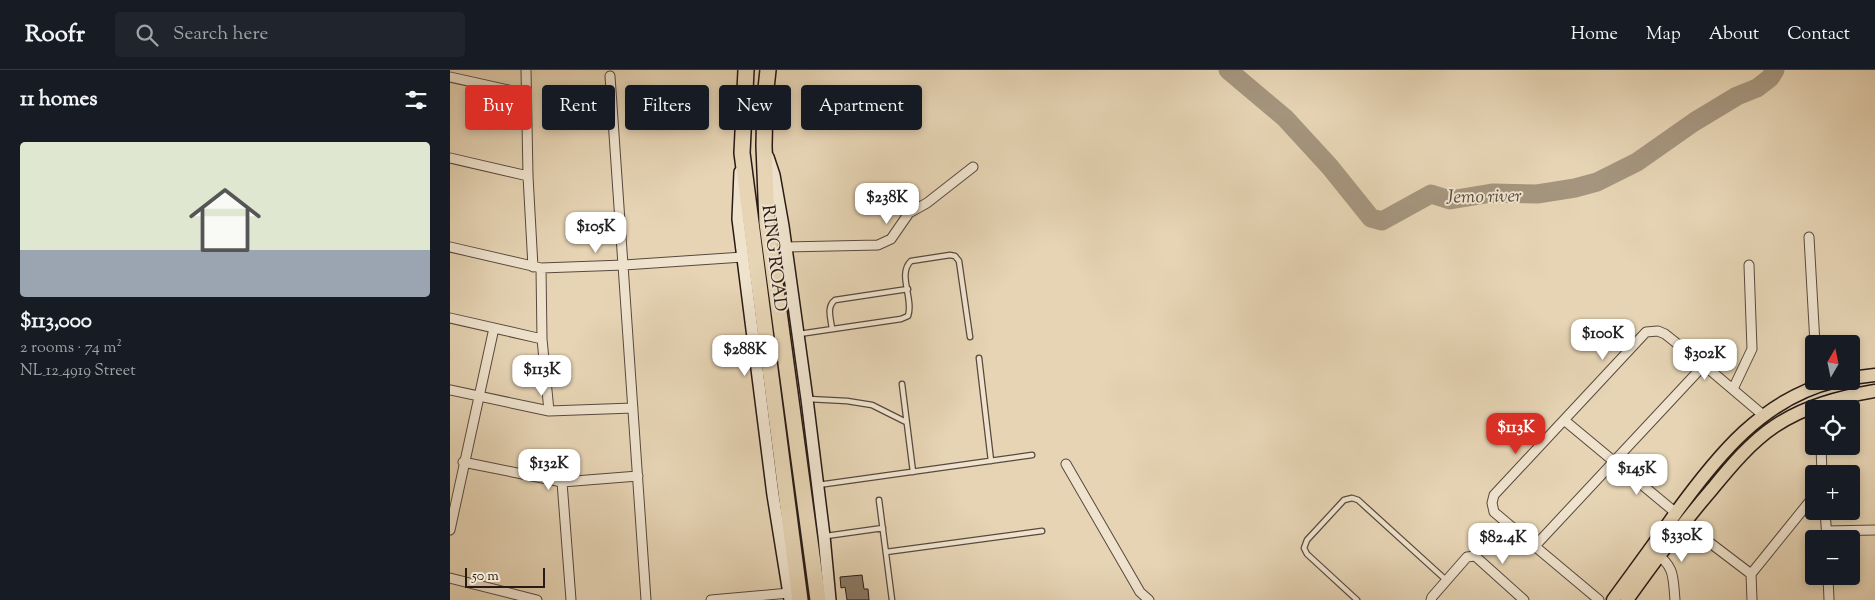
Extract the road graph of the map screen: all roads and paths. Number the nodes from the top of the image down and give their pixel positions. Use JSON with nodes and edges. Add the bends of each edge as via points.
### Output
{"nodes":[{"id":1,"x":526,"y":70,"type":"edge"},
{"id":2,"x":746,"y":70,"type":"edge"},
{"id":3,"x":768,"y":70,"type":"edge"},
{"id":4,"x":610,"y":76,"type":"dead end"},
{"id":5,"x":450,"y":77,"type":"edge"},
{"id":6,"x":486,"y":85,"type":"edge"},
{"id":7,"x":526,"y":85,"type":"edge"},
{"id":8,"x":527,"y":130,"type":"edge"},
{"id":9,"x":764,"y":146,"type":"junction"},
{"id":10,"x":742,"y":153,"type":"junction"},
{"id":11,"x":450,"y":158,"type":"edge"},
{"id":12,"x":973,"y":167,"type":"dead end"},
{"id":13,"x":528,"y":176,"type":"junction"},
{"id":14,"x":1809,"y":237,"type":"dead end"},
{"id":15,"x":450,"y":247,"type":"edge"},
{"id":16,"x":786,"y":247,"type":"junction"},
{"id":17,"x":743,"y":256,"type":"junction"},
{"id":18,"x":624,"y":265,"type":"junction"},
{"id":19,"x":1749,"y":265,"type":"dead end"},
{"id":20,"x":537,"y":267,"type":"junction"},
{"id":21,"x":908,"y":289,"type":"junction"},
{"id":22,"x":450,"y":318,"type":"edge"},
{"id":23,"x":494,"y":328,"type":"junction"},
{"id":24,"x":832,"y":329,"type":"junction"},
{"id":25,"x":798,"y":334,"type":"junction"},
{"id":26,"x":1814,"y":335,"type":"edge"},
{"id":27,"x":970,"y":337,"type":"dead end"},
{"id":28,"x":542,"y":339,"type":"junction"},
{"id":29,"x":980,"y":358,"type":"dead end"},
{"id":30,"x":1704,"y":365,"type":"junction"},
{"id":31,"x":1875,"y":375,"type":"edge"},
{"id":32,"x":1860,"y":377,"type":"edge"},
{"id":33,"x":902,"y":384,"type":"dead end"},
{"id":34,"x":1733,"y":389,"type":"junction"},
{"id":35,"x":450,"y":390,"type":"edge"},
{"id":36,"x":1805,"y":390,"type":"edge"},
{"id":37,"x":1875,"y":391,"type":"edge"},
{"id":38,"x":478,"y":397,"type":"junction"},
{"id":39,"x":807,"y":399,"type":"junction"},
{"id":40,"x":1841,"y":400,"type":"edge"},
{"id":41,"x":633,"y":408,"type":"junction"},
{"id":42,"x":549,"y":411,"type":"junction"},
{"id":43,"x":1805,"y":412,"type":"edge"},
{"id":44,"x":1763,"y":415,"type":"junction"},
{"id":45,"x":1564,"y":420,"type":"junction"},
{"id":46,"x":906,"y":422,"type":"junction"},
{"id":47,"x":1032,"y":455,"type":"dead end"},
{"id":48,"x":991,"y":461,"type":"junction"},
{"id":49,"x":1613,"y":461,"type":"junction"},
{"id":50,"x":463,"y":462,"type":"junction"},
{"id":51,"x":1066,"y":464,"type":"dead end"},
{"id":52,"x":913,"y":472,"type":"junction"},
{"id":53,"x":638,"y":476,"type":"junction"},
{"id":54,"x":562,"y":482,"type":"junction"},
{"id":55,"x":818,"y":485,"type":"junction"},
{"id":56,"x":880,"y":500,"type":"dead end"},
{"id":57,"x":1805,"y":507,"type":"edge"},
{"id":58,"x":1676,"y":513,"type":"junction"},
{"id":59,"x":1684,"y":523,"type":"junction"},
{"id":60,"x":883,"y":528,"type":"junction"},
{"id":61,"x":450,"y":530,"type":"edge"},
{"id":62,"x":1875,"y":530,"type":"edge"},
{"id":63,"x":1042,"y":531,"type":"dead end"},
{"id":64,"x":1860,"y":532,"type":"edge"},
{"id":65,"x":824,"y":536,"type":"junction"},
{"id":66,"x":1535,"y":546,"type":"junction"},
{"id":67,"x":886,"y":552,"type":"junction"},
{"id":68,"x":1654,"y":553,"type":"junction"},
{"id":69,"x":1752,"y":574,"type":"junction"},
{"id":70,"x":450,"y":578,"type":"edge"},
{"id":71,"x":1446,"y":580,"type":"junction"},
{"id":72,"x":1828,"y":585,"type":"edge"},
{"id":73,"x":793,"y":598,"type":"edge"},
{"id":74,"x":537,"y":600,"type":"edge"},
{"id":75,"x":571,"y":600,"type":"edge"},
{"id":76,"x":646,"y":600,"type":"edge"},
{"id":77,"x":711,"y":600,"type":"edge"},
{"id":78,"x":818,"y":600,"type":"edge"},
{"id":79,"x":830,"y":600,"type":"edge"},
{"id":80,"x":892,"y":600,"type":"edge"},
{"id":81,"x":1149,"y":600,"type":"edge"},
{"id":82,"x":1357,"y":600,"type":"edge"},
{"id":83,"x":1431,"y":600,"type":"edge"},
{"id":84,"x":1524,"y":600,"type":"edge"},
{"id":85,"x":1599,"y":600,"type":"edge"},
{"id":86,"x":1613,"y":600,"type":"edge"},
{"id":87,"x":1627,"y":600,"type":"edge"},
{"id":88,"x":1676,"y":600,"type":"edge"},
{"id":89,"x":1752,"y":600,"type":"edge"},
{"id":90,"x":1829,"y":600,"type":"edge"}],
"edges":[{"from":1,"to":7,"type":"street"},
{"from":2,"to":10,"type":"highway","name":"RING ROAD"},
{"from":3,"to":9,"type":"highway","name":"RING ROAD"},
{"from":4,"to":18,"type":"street"},
{"from":5,"to":6,"type":"street"},
{"from":8,"to":13,"type":"street"},
{"from":9,"to":16,"type":"street","via":[[774,175]]},
{"from":9,"to":78,"type":"highway","name":"RING ROAD","via":[[767,223]]},
{"from":10,"to":17,"type":"street","via":[[738,219]]},
{"from":10,"to":73,"type":"highway","name":"RING ROAD"},
{"from":11,"to":13,"type":"street"},
{"from":12,"to":16,"type":"street","via":[[909,213],[891,239],[878,245]]},
{"from":13,"to":20,"type":"street"},
{"from":14,"to":26,"type":"street"},
{"from":15,"to":20,"type":"street"},
{"from":16,"to":25,"type":"street"},
{"from":17,"to":18,"type":"street"},
{"from":17,"to":73,"type":"street","via":[[773,495]]},
{"from":18,"to":20,"type":"street"},
{"from":18,"to":41,"type":"street"},
{"from":19,"to":34,"type":"street","via":[[1752,349]]},
{"from":20,"to":28,"type":"street"},
{"from":21,"to":24,"type":"lane","via":[[835,300],[830,310]]},
{"from":21,"to":24,"type":"lane","via":[[911,308],[908,316]]},
{"from":21,"to":27,"type":"lane","via":[[905,272],[911,261],[955,256],[959,261]]},
{"from":22,"to":23,"type":"street"},
{"from":23,"to":28,"type":"street"},
{"from":23,"to":38,"type":"street"},
{"from":24,"to":25,"type":"lane"},
{"from":25,"to":39,"type":"street"},
{"from":28,"to":42,"type":"street"},
{"from":29,"to":48,"type":"lane"},
{"from":30,"to":34,"type":"street"},
{"from":30,"to":45,"type":"street","via":[[1658,331],[1646,332]]},
{"from":30,"to":49,"type":"street"},
{"from":31,"to":32,"type":"main road"},
{"from":33,"to":46,"type":"lane"},
{"from":34,"to":44,"type":"street"},
{"from":35,"to":38,"type":"street"},
{"from":36,"to":44,"type":"main road"},
{"from":37,"to":40,"type":"main road"},
{"from":38,"to":42,"type":"street"},
{"from":38,"to":50,"type":"street"},
{"from":39,"to":46,"type":"lane","via":[[872,405]]},
{"from":39,"to":55,"type":"street"},
{"from":41,"to":42,"type":"street"},
{"from":41,"to":53,"type":"street"},
{"from":43,"to":59,"type":"main road","via":[[1774,426],[1737,459]]},
{"from":44,"to":58,"type":"main road","via":[[1723,452]]},
{"from":45,"to":49,"type":"street"},
{"from":45,"to":66,"type":"street","via":[[1494,495],[1492,503],[1494,512]]},
{"from":46,"to":52,"type":"lane"},
{"from":47,"to":48,"type":"lane"},
{"from":48,"to":52,"type":"lane"},
{"from":49,"to":58,"type":"street"},
{"from":49,"to":66,"type":"street"},
{"from":50,"to":54,"type":"street"},
{"from":50,"to":61,"type":"street"},
{"from":51,"to":81,"type":"street","via":[[1140,592]]},
{"from":52,"to":55,"type":"lane"},
{"from":53,"to":54,"type":"street"},
{"from":53,"to":76,"type":"street"},
{"from":54,"to":75,"type":"street"},
{"from":55,"to":65,"type":"street"},
{"from":56,"to":60,"type":"lane"},
{"from":57,"to":69,"type":"street"},
{"from":58,"to":68,"type":"main road"},
{"from":59,"to":68,"type":"main road"},
{"from":59,"to":69,"type":"street"},
{"from":60,"to":65,"type":"lane"},
{"from":60,"to":67,"type":"lane"},
{"from":62,"to":64,"type":"street"},
{"from":63,"to":67,"type":"lane"},
{"from":65,"to":79,"type":"street"},
{"from":66,"to":85,"type":"street"},
{"from":67,"to":80,"type":"lane"},
{"from":68,"to":86,"type":"main road"},
{"from":68,"to":87,"type":"main road"},
{"from":68,"to":88,"type":"street","via":[[1671,568]]},
{"from":69,"to":89,"type":"street"},
{"from":70,"to":74,"type":"street"},
{"from":71,"to":82,"type":"lane","via":[[1352,498],[1344,500],[1307,540],[1304,548]]},
{"from":71,"to":83,"type":"street"},
{"from":71,"to":84,"type":"street","via":[[1467,556],[1475,556]]},
{"from":72,"to":90,"type":"street"},
{"from":73,"to":77,"type":"street"}]}
